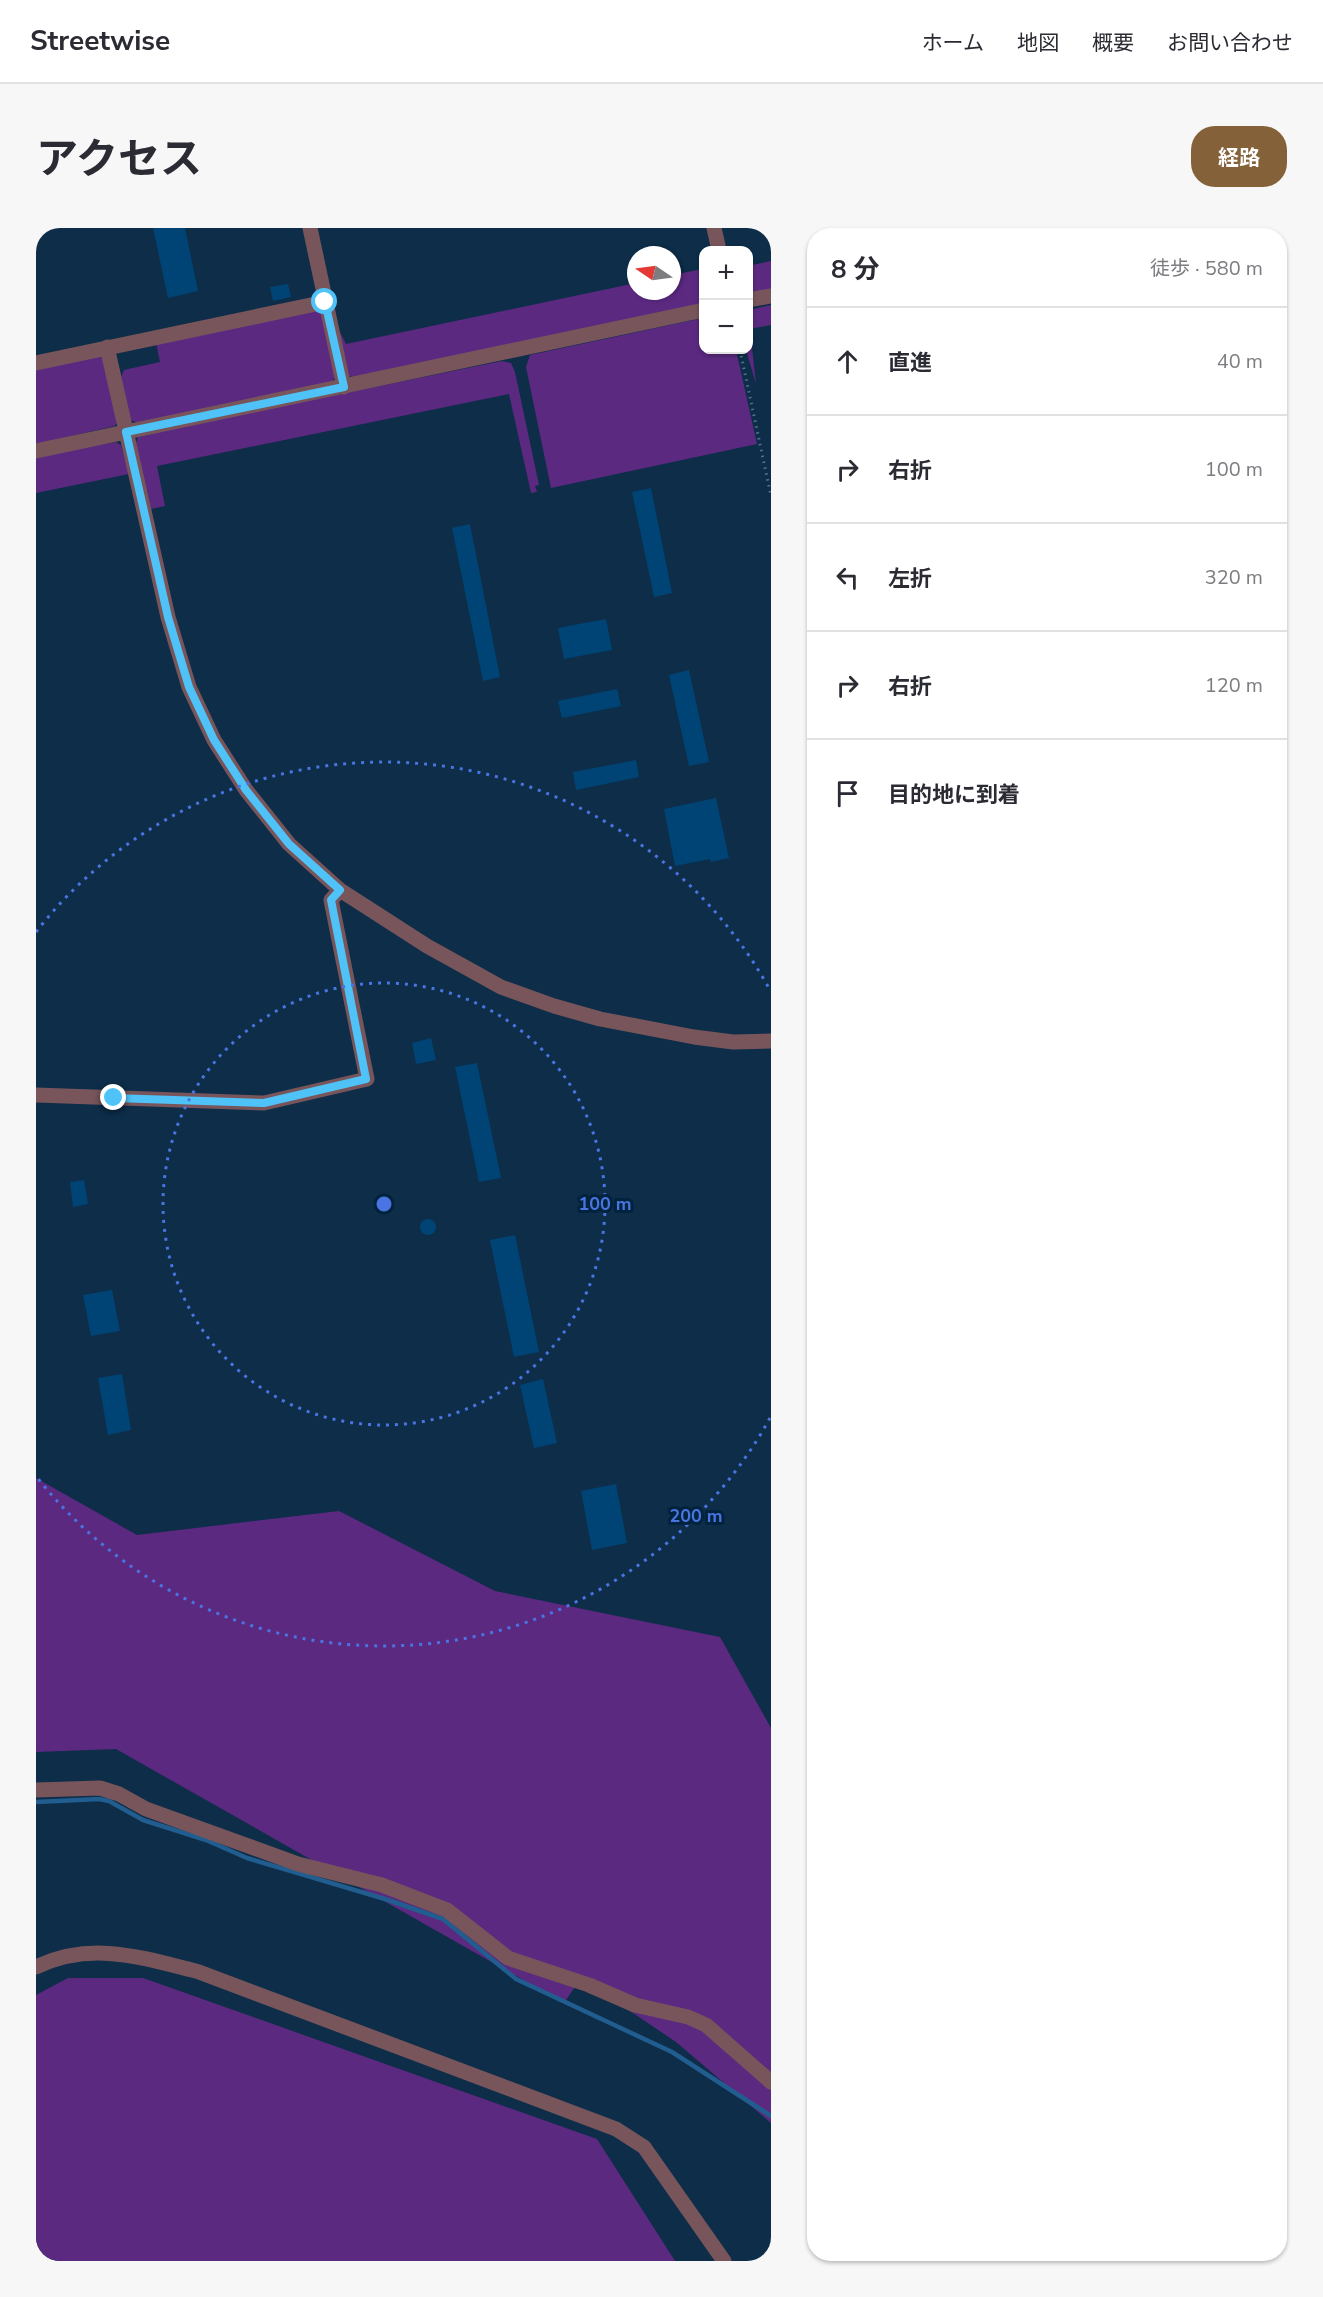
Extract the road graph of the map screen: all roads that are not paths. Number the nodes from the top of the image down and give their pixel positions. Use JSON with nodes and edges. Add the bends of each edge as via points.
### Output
{"nodes":[{"id":1,"x":310,"y":228,"type":"edge"},
{"id":2,"x":714,"y":228,"type":"edge"},
{"id":3,"x":718,"y":246,"type":"edge"},
{"id":4,"x":771,"y":296,"type":"edge"},
{"id":5,"x":753,"y":299,"type":"edge"},
{"id":6,"x":325,"y":302,"type":"junction"},
{"id":7,"x":699,"y":311,"type":"edge"},
{"id":8,"x":107,"y":347,"type":"junction"},
{"id":9,"x":36,"y":363,"type":"edge"},
{"id":10,"x":344,"y":387,"type":"junction"},
{"id":11,"x":126,"y":432,"type":"junction"},
{"id":12,"x":36,"y":451,"type":"edge"},
{"id":13,"x":340,"y":890,"type":"junction"},
{"id":14,"x":771,"y":1041,"type":"edge"},
{"id":15,"x":36,"y":1095,"type":"edge"},
{"id":16,"x":36,"y":1790,"type":"edge"},
{"id":17,"x":36,"y":1967,"type":"edge"},
{"id":18,"x":771,"y":2082,"type":"edge"},
{"id":19,"x":724,"y":2261,"type":"edge"}],
"edges":[{"from":1,"to":6,"type":"street"},
{"from":2,"to":3,"type":"street"},
{"from":4,"to":5,"type":"street"},
{"from":6,"to":8,"type":"street"},
{"from":6,"to":10,"type":"street"},
{"from":7,"to":10,"type":"street"},
{"from":8,"to":9,"type":"street"},
{"from":8,"to":11,"type":"street"},
{"from":10,"to":11,"type":"street"},
{"from":11,"to":12,"type":"street"},
{"from":11,"to":13,"type":"street","via":[[168,617],[189,687],[214,740],[246,790],[289,844]]},
{"from":13,"to":14,"type":"street","via":[[427,946],[501,987],[554,1006],[694,1037]]},
{"from":13,"to":15,"type":"street","via":[[331,900],[366,1079],[264,1103],[244,1104]]},
{"from":16,"to":18,"type":"street","via":[[100,1788],[146,1809],[298,1864],[382,1885],[447,1910],[508,1958],[635,2005],[706,2025]]},
{"from":17,"to":19,"type":"street","via":[[79,1953],[129,1954],[200,1972],[616,2128],[644,2147]]}]}
